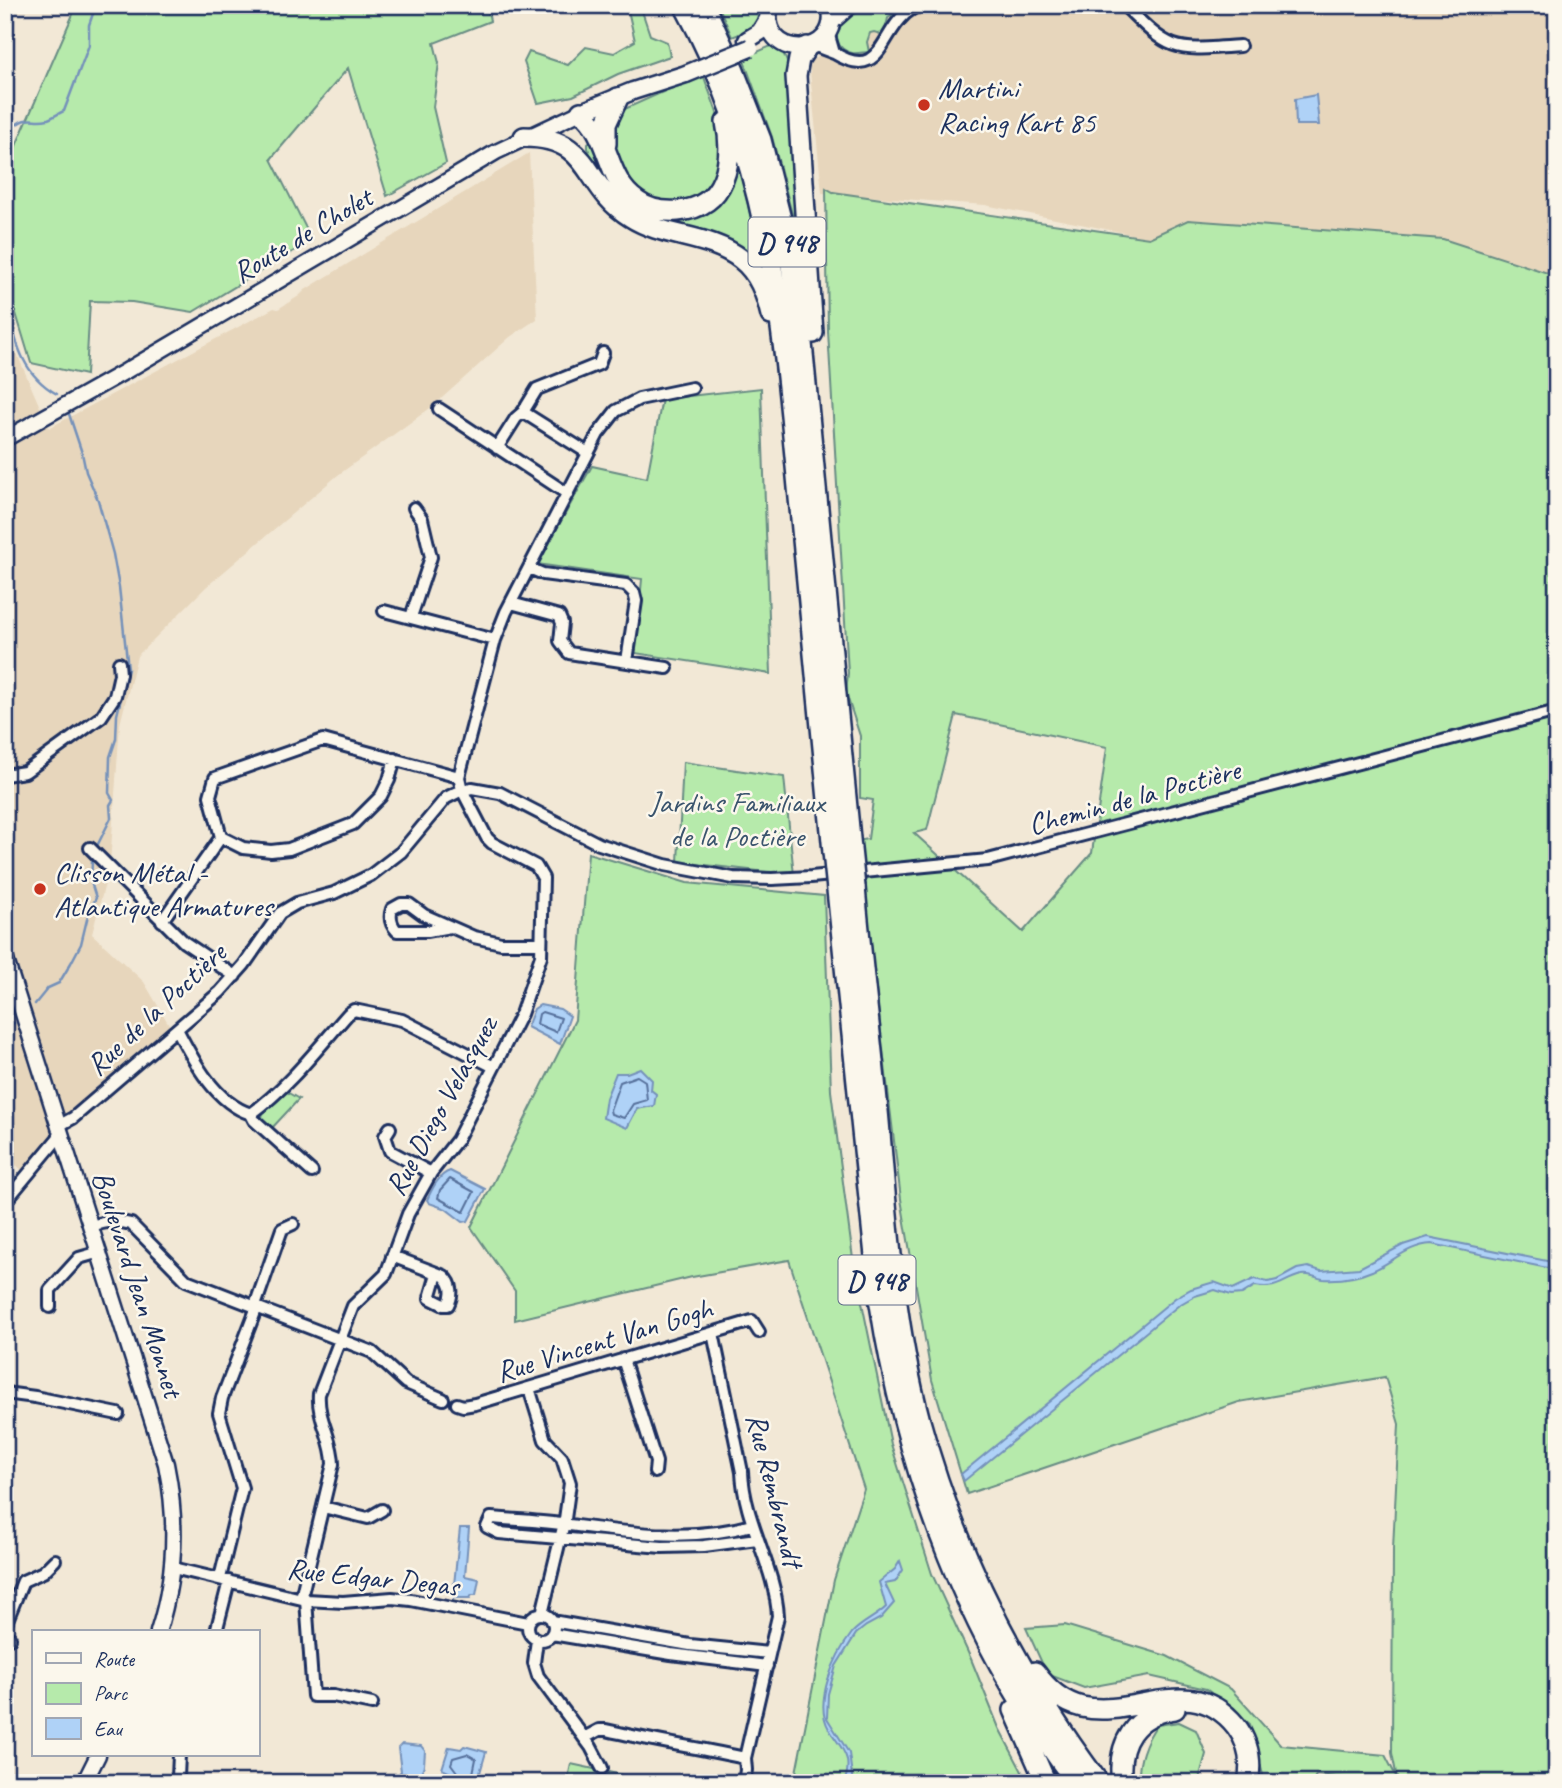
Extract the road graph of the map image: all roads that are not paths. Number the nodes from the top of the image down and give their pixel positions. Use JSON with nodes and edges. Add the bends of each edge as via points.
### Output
{"nodes":[{"id":1,"x":684,"y":5,"type":"edge"},
{"id":2,"x":704,"y":5,"type":"edge"},
{"id":3,"x":850,"y":5,"type":"edge"},
{"id":4,"x":918,"y":5,"type":"edge"},
{"id":5,"x":1124,"y":5,"type":"edge"},
{"id":6,"x":769,"y":12,"type":"edge"},
{"id":7,"x":830,"y":19,"type":"edge"},
{"id":8,"x":780,"y":42,"type":"junction"},
{"id":9,"x":748,"y":44,"type":"junction"},
{"id":10,"x":810,"y":46,"type":"junction"},
{"id":11,"x":1240,"y":47,"type":"dead end"},
{"id":12,"x":834,"y":53,"type":"junction"},
{"id":13,"x":717,"y":74,"type":"junction"},
{"id":14,"x":625,"y":94,"type":"junction"},
{"id":15,"x":581,"y":112,"type":"junction"},
{"id":16,"x":524,"y":137,"type":"junction"},
{"id":17,"x":606,"y":149,"type":"junction"},
{"id":18,"x":585,"y":164,"type":"junction"},
{"id":19,"x":603,"y":352,"type":"dead end"},
{"id":20,"x":787,"y":375,"type":"junction"},
{"id":21,"x":692,"y":388,"type":"dead end"},
{"id":22,"x":439,"y":409,"type":"dead end"},
{"id":23,"x":523,"y":412,"type":"junction"},
{"id":24,"x":5,"y":439,"type":"edge"},
{"id":25,"x":497,"y":448,"type":"junction"},
{"id":26,"x":588,"y":453,"type":"junction"},
{"id":27,"x":816,"y":492,"type":"junction"},
{"id":28,"x":568,"y":494,"type":"junction"},
{"id":29,"x":414,"y":508,"type":"dead end"},
{"id":30,"x":528,"y":568,"type":"junction"},
{"id":31,"x":510,"y":603,"type":"junction"},
{"id":32,"x":384,"y":611,"type":"dead end"},
{"id":33,"x":411,"y":617,"type":"junction"},
{"id":34,"x":495,"y":640,"type":"junction"},
{"id":35,"x":627,"y":661,"type":"junction"},
{"id":36,"x":119,"y":663,"type":"dead end"},
{"id":37,"x":667,"y":668,"type":"dead end"},
{"id":38,"x":1557,"y":711,"type":"edge"},
{"id":39,"x":396,"y":759,"type":"junction"},
{"id":40,"x":5,"y":775,"type":"edge"},
{"id":41,"x":459,"y":776,"type":"junction"},
{"id":42,"x":462,"y":790,"type":"junction"},
{"id":43,"x":220,"y":837,"type":"junction"},
{"id":44,"x":90,"y":848,"type":"dead end"},
{"id":45,"x":842,"y":850,"type":"junction"},
{"id":46,"x":846,"y":888,"type":"junction"},
{"id":47,"x":162,"y":921,"type":"junction"},
{"id":48,"x":450,"y":927,"type":"junction"},
{"id":49,"x":541,"y":943,"type":"junction"},
{"id":50,"x":5,"y":957,"type":"edge"},
{"id":51,"x":235,"y":976,"type":"junction"},
{"id":52,"x":177,"y":1030,"type":"junction"},
{"id":53,"x":494,"y":1067,"type":"junction"},
{"id":54,"x":251,"y":1114,"type":"junction"},
{"id":55,"x":390,"y":1128,"type":"dead end"},
{"id":56,"x":61,"y":1131,"type":"junction"},
{"id":57,"x":312,"y":1172,"type":"dead end"},
{"id":58,"x":431,"y":1173,"type":"junction"},
{"id":59,"x":5,"y":1202,"type":"edge"},
{"id":60,"x":293,"y":1224,"type":"dead end"},
{"id":61,"x":92,"y":1226,"type":"junction"},
{"id":62,"x":100,"y":1252,"type":"junction"},
{"id":63,"x":392,"y":1256,"type":"junction"},
{"id":64,"x":437,"y":1274,"type":"dead end"},
{"id":65,"x":50,"y":1307,"type":"dead end"},
{"id":66,"x":255,"y":1307,"type":"junction"},
{"id":67,"x":759,"y":1332,"type":"dead end"},
{"id":68,"x":713,"y":1333,"type":"junction"},
{"id":69,"x":340,"y":1340,"type":"junction"},
{"id":70,"x":623,"y":1359,"type":"junction"},
{"id":71,"x":528,"y":1388,"type":"junction"},
{"id":72,"x":5,"y":1394,"type":"edge"},
{"id":73,"x":443,"y":1399,"type":"dead end"},
{"id":74,"x":457,"y":1404,"type":"dead end"},
{"id":75,"x":118,"y":1414,"type":"dead end"},
{"id":76,"x":655,"y":1472,"type":"dead end"},
{"id":77,"x":323,"y":1507,"type":"junction"},
{"id":78,"x":382,"y":1510,"type":"dead end"},
{"id":79,"x":563,"y":1524,"type":"junction"},
{"id":80,"x":752,"y":1525,"type":"junction"},
{"id":81,"x":559,"y":1539,"type":"junction"},
{"id":82,"x":757,"y":1539,"type":"junction"},
{"id":83,"x":55,"y":1560,"type":"dead end"},
{"id":84,"x":173,"y":1568,"type":"junction"},
{"id":85,"x":224,"y":1580,"type":"junction"},
{"id":86,"x":306,"y":1600,"type":"junction"},
{"id":87,"x":988,"y":1604,"type":"junction"},
{"id":88,"x":542,"y":1614,"type":"junction"},
{"id":89,"x":552,"y":1621,"type":"junction"},
{"id":90,"x":528,"y":1623,"type":"junction"},
{"id":91,"x":5,"y":1625,"type":"edge"},
{"id":92,"x":159,"y":1630,"type":"edge"},
{"id":93,"x":216,"y":1630,"type":"edge"},
{"id":94,"x":552,"y":1634,"type":"junction"},
{"id":95,"x":537,"y":1640,"type":"junction"},
{"id":96,"x":993,"y":1653,"type":"junction"},
{"id":97,"x":768,"y":1659,"type":"junction"},
{"id":98,"x":372,"y":1704,"type":"dead end"},
{"id":99,"x":583,"y":1738,"type":"junction"},
{"id":100,"x":98,"y":1756,"type":"edge"},
{"id":101,"x":179,"y":1756,"type":"edge"},
{"id":102,"x":745,"y":1758,"type":"junction"},
{"id":103,"x":602,"y":1768,"type":"dead end"},
{"id":104,"x":84,"y":1783,"type":"edge"},
{"id":105,"x":175,"y":1783,"type":"edge"},
{"id":106,"x":744,"y":1783,"type":"edge"},
{"id":107,"x":1046,"y":1783,"type":"edge"},
{"id":108,"x":1077,"y":1783,"type":"edge"},
{"id":109,"x":1099,"y":1783,"type":"edge"},
{"id":110,"x":1122,"y":1783,"type":"edge"},
{"id":111,"x":1240,"y":1783,"type":"edge"},
{"id":112,"x":1248,"y":1783,"type":"edge"}],
"edges":[{"from":1,"to":13,"type":"highway","number":"D 948"},
{"from":2,"to":27,"type":"highway","number":"D 948","via":[[749,107],[781,214],[799,319]]},
{"from":3,"to":7,"type":"main road"},
{"from":4,"to":12,"type":"street","via":[[903,15],[886,43],[866,61],[845,60]]},
{"from":5,"to":11,"type":"street","via":[[1171,45],[1196,50]]},
{"from":6,"to":8,"type":"main road","via":[[772,32]]},
{"from":6,"to":9,"type":"main road","name":"Route de Cholet"},
{"from":7,"to":10,"type":"main road"},
{"from":7,"to":12,"type":"street"},
{"from":8,"to":9,"type":"main road","name":"Route de Cholet"},
{"from":8,"to":10,"type":"main road"},
{"from":9,"to":14,"type":"main road","name":"Route de Cholet","bridge":true},
{"from":10,"to":12,"type":"street"},
{"from":10,"to":27,"type":"highway","via":[[799,59],[796,76],[818,400]]},
{"from":13,"to":17,"type":"highway","via":[[730,138],[729,166],[715,195],[684,211],[651,209],[623,189]]},
{"from":13,"to":20,"type":"highway","number":"D 948","via":[[762,210]]},
{"from":14,"to":15,"type":"main road","name":"Route de Cholet"},
{"from":14,"to":17,"type":"highway","via":[[606,124]]},
{"from":15,"to":16,"type":"main road","name":"Route de Cholet"},
{"from":15,"to":17,"type":"highway"},
{"from":15,"to":18,"type":"highway"},
{"from":16,"to":18,"type":"highway","via":[[562,143]]},
{"from":16,"to":24,"type":"main road","name":"Route de Cholet"},
{"from":18,"to":20,"type":"highway","via":[[603,193],[631,217],[724,248],[753,270],[768,302]]},
{"from":19,"to":23,"type":"street","via":[[599,363],[537,389]]},
{"from":20,"to":45,"type":"highway","number":"D 948"},
{"from":21,"to":26,"type":"street","via":[[639,399],[616,411]]},
{"from":22,"to":25,"type":"street"},
{"from":23,"to":25,"type":"street"},
{"from":23,"to":26,"type":"street"},
{"from":25,"to":28,"type":"street"},
{"from":26,"to":28,"type":"street"},
{"from":27,"to":45,"type":"highway","number":"D 948"},
{"from":28,"to":30,"type":"street"},
{"from":29,"to":33,"type":"street","via":[[422,519],[431,557]]},
{"from":30,"to":31,"type":"street"},
{"from":30,"to":35,"type":"street","via":[[626,585],[636,601]]},
{"from":31,"to":34,"type":"street"},
{"from":31,"to":35,"type":"street","via":[[559,616],[560,641],[569,653]]},
{"from":32,"to":33,"type":"street"},
{"from":33,"to":34,"type":"street"},
{"from":34,"to":41,"type":"street"},
{"from":35,"to":37,"type":"street"},
{"from":36,"to":40,"type":"street","via":[[119,686],[101,718],[25,772]]},
{"from":38,"to":42,"type":"street","name":"Chemin de la Poctière","via":[[988,860],[782,879],[716,876],[665,865],[599,844],[500,793]]},
{"from":39,"to":41,"type":"street"},
{"from":39,"to":43,"type":"street","via":[[381,796],[353,824],[289,849],[271,851],[243,848]]},
{"from":39,"to":43,"type":"street","via":[[323,740],[215,778],[209,796]]},
{"from":41,"to":42,"type":"street"},
{"from":42,"to":49,"type":"street","name":"Rue Diego Velasquez","via":[[492,844],[541,872]]},
{"from":42,"to":51,"type":"street","name":"Rue de la Poctière","via":[[446,798],[401,852],[371,875],[280,913]]},
{"from":43,"to":47,"type":"street"},
{"from":44,"to":47,"type":"street"},
{"from":45,"to":46,"type":"highway","number":"D 948","bridge":true},
{"from":46,"to":87,"type":"highway","number":"D 948","via":[[905,1355],[938,1481]]},
{"from":46,"to":96,"type":"highway","number":"D 948","via":[[873,1248],[889,1361],[905,1433],[938,1532]]},
{"from":47,"to":51,"type":"street","via":[[184,942]]},
{"from":48,"to":48,"type":"street","via":[[409,904],[391,909],[397,931]]},
{"from":48,"to":49,"type":"street","via":[[501,943]]},
{"from":49,"to":53,"type":"street","name":"Rue Diego Velasquez","via":[[540,963],[521,1014]]},
{"from":50,"to":56,"type":"main road","name":"Boulevard Jean Monnet"},
{"from":51,"to":52,"type":"street","name":"Rue de la Poctière"},
{"from":52,"to":54,"type":"street","via":[[211,1085]]},
{"from":52,"to":56,"type":"street","name":"Rue de la Poctière"},
{"from":53,"to":54,"type":"street","via":[[402,1020],[354,1010],[294,1076]]},
{"from":53,"to":58,"type":"street","name":"Rue Diego Velasquez","via":[[457,1140]]},
{"from":54,"to":57,"type":"street"},
{"from":55,"to":58,"type":"street","via":[[385,1136],[390,1151]]},
{"from":56,"to":59,"type":"street","name":"Rue de la Poctière"},
{"from":56,"to":61,"type":"main road","name":"Boulevard Jean Monnet"},
{"from":58,"to":63,"type":"street","name":"Rue Diego Velasquez"},
{"from":60,"to":66,"type":"street","via":[[282,1229]]},
{"from":61,"to":62,"type":"main road","name":"Boulevard Jean Monnet"},
{"from":61,"to":66,"type":"street","via":[[107,1221],[131,1224],[186,1280]]},
{"from":62,"to":65,"type":"street","via":[[74,1262],[50,1290]]},
{"from":62,"to":84,"type":"main road","name":"Boulevard Jean Monnet","via":[[166,1464],[175,1520]]},
{"from":63,"to":64,"type":"street"},
{"from":63,"to":69,"type":"street","name":"Rue Diego Velasquez","via":[[386,1274],[358,1299]]},
{"from":66,"to":69,"type":"street"},
{"from":66,"to":85,"type":"street","via":[[219,1413],[242,1488]]},
{"from":67,"to":68,"type":"street","name":"Rue Vincent Van Gogh","via":[[752,1321]]},
{"from":68,"to":70,"type":"street","name":"Rue Vincent Van Gogh"},
{"from":68,"to":80,"type":"street","name":"Rue Rembrandt"},
{"from":69,"to":73,"type":"street","via":[[372,1352],[406,1383]]},
{"from":69,"to":77,"type":"street","name":"Rue Diego Velasquez","via":[[318,1394],[318,1408],[333,1451]]},
{"from":70,"to":71,"type":"street","name":"Rue Vincent Van Gogh"},
{"from":70,"to":76,"type":"street","via":[[656,1462]]},
{"from":71,"to":74,"type":"street","name":"Rue Vincent Van Gogh","via":[[475,1404]]},
{"from":71,"to":79,"type":"street","via":[[545,1440],[562,1458],[570,1483]]},
{"from":72,"to":75,"type":"street"},
{"from":77,"to":78,"type":"street","via":[[368,1518]]},
{"from":77,"to":86,"type":"street","name":"Rue Diego Velasquez","via":[[302,1594]]},
{"from":79,"to":80,"type":"street","via":[[658,1535],[697,1535]]},
{"from":79,"to":81,"type":"street"},
{"from":79,"to":81,"type":"street","via":[[491,1518],[487,1527],[499,1533]]},
{"from":80,"to":82,"type":"street","name":"Rue Rembrandt"},
{"from":81,"to":82,"type":"street","via":[[680,1548]]},
{"from":81,"to":88,"type":"street"},
{"from":82,"to":97,"type":"street","name":"Rue Rembrandt","via":[[778,1603]]},
{"from":83,"to":91,"type":"street","via":[[23,1581]]},
{"from":84,"to":85,"type":"street","name":"Rue Edgar Degas"},
{"from":84,"to":92,"type":"main road","name":"Boulevard Jean Monnet"},
{"from":85,"to":86,"type":"street","name":"Rue Edgar Degas"},
{"from":85,"to":93,"type":"street"},
{"from":86,"to":90,"type":"street","name":"Rue Edgar Degas","via":[[392,1598]]},
{"from":86,"to":98,"type":"street","name":"Rue Diego Velasquez","via":[[313,1696]]},
{"from":87,"to":109,"type":"highway","number":"D 948","via":[[1045,1706]]},
{"from":87,"to":112,"type":"highway","via":[[1038,1676],[1067,1702],[1110,1708],[1181,1698],[1217,1710],[1244,1741],[1249,1756]]},
{"from":88,"to":89,"type":"street"},
{"from":88,"to":90,"type":"street"},
{"from":89,"to":94,"type":"street"},
{"from":89,"to":97,"type":"street"},
{"from":90,"to":95,"type":"street","via":[[530,1635]]},
{"from":94,"to":95,"type":"street"},
{"from":94,"to":97,"type":"street","via":[[671,1654]]},
{"from":95,"to":99,"type":"street","via":[[534,1663],[538,1676]]},
{"from":96,"to":107,"type":"highway"},
{"from":96,"to":108,"type":"highway","number":"D 948"},
{"from":97,"to":102,"type":"street","name":"Rue Rembrandt"},
{"from":99,"to":102,"type":"street","via":[[606,1730]]},
{"from":99,"to":103,"type":"street"},
{"from":100,"to":104,"type":"main road"},
{"from":101,"to":105,"type":"street"},
{"from":102,"to":106,"type":"street","name":"Rue Rembrandt"},
{"from":110,"to":111,"type":"highway","via":[[1122,1752],[1138,1724],[1153,1714],[1180,1709],[1214,1719],[1230,1735],[1240,1756]]}]}
